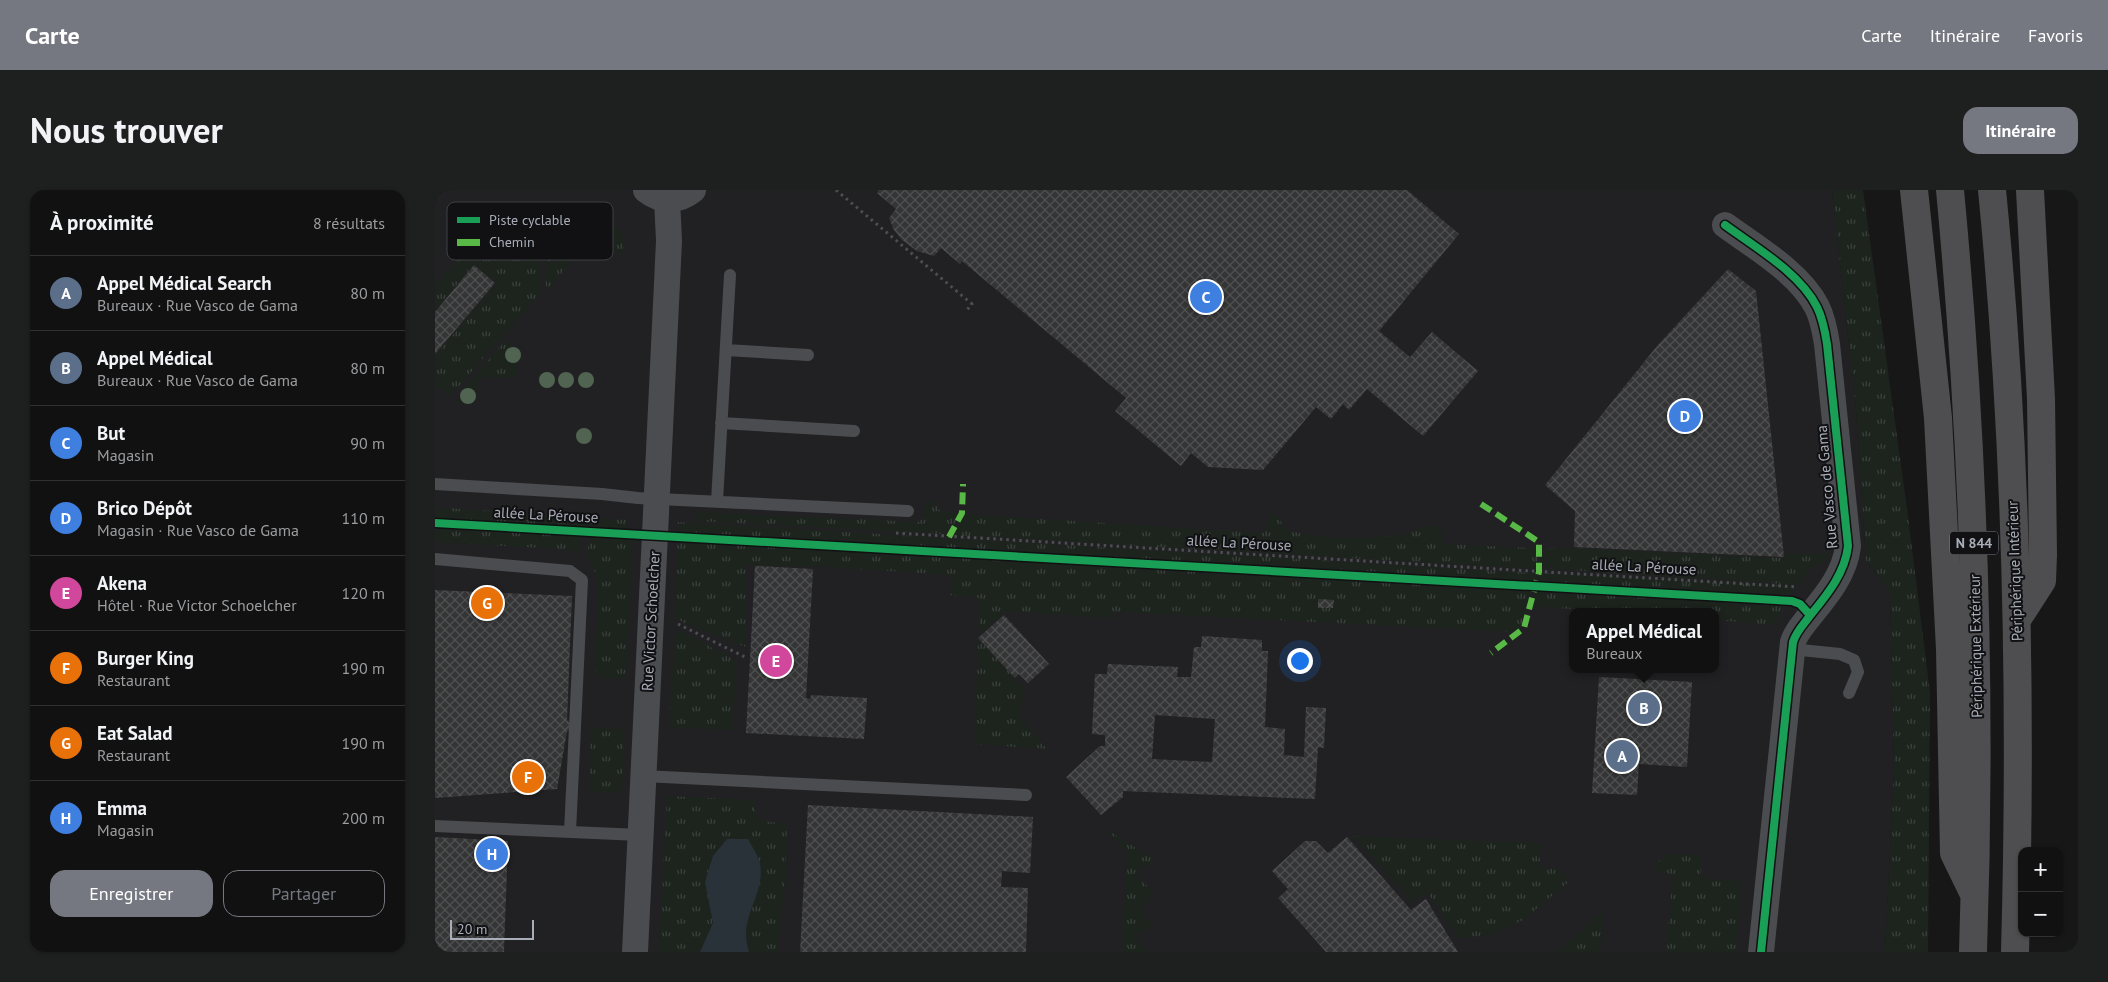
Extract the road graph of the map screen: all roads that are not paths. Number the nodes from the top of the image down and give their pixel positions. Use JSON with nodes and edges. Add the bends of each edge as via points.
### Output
{"nodes":[{"id":1,"x":693,"y":190,"type":"edge"},
{"id":2,"x":1915,"y":190,"type":"edge"},
{"id":3,"x":1951,"y":190,"type":"edge"},
{"id":4,"x":1991,"y":190,"type":"edge"},
{"id":5,"x":2030,"y":190,"type":"edge"},
{"id":6,"x":656,"y":195,"type":"edge"},
{"id":7,"x":1725,"y":225,"type":"dead end"},
{"id":8,"x":730,"y":275,"type":"dead end"},
{"id":9,"x":726,"y":350,"type":"junction"},
{"id":10,"x":808,"y":355,"type":"dead end"},
{"id":11,"x":721,"y":423,"type":"junction"},
{"id":12,"x":854,"y":431,"type":"dead end"},
{"id":13,"x":435,"y":484,"type":"edge"},
{"id":14,"x":656,"y":498,"type":"junction"},
{"id":15,"x":717,"y":501,"type":"junction"},
{"id":16,"x":908,"y":511,"type":"dead end"},
{"id":17,"x":435,"y":559,"type":"edge"},
{"id":18,"x":2017,"y":618,"type":"junction"},
{"id":19,"x":1791,"y":650,"type":"junction"},
{"id":20,"x":1849,"y":693,"type":"dead end"},
{"id":21,"x":643,"y":776,"type":"junction"},
{"id":22,"x":1025,"y":795,"type":"dead end"},
{"id":23,"x":435,"y":826,"type":"edge"},
{"id":24,"x":570,"y":832,"type":"junction"},
{"id":25,"x":640,"y":835,"type":"junction"},
{"id":26,"x":1975,"y":896,"type":"junction"},
{"id":27,"x":635,"y":952,"type":"edge"},
{"id":28,"x":1761,"y":952,"type":"edge"},
{"id":29,"x":1973,"y":952,"type":"edge"},
{"id":30,"x":2015,"y":952,"type":"edge"}],
"edges":[{"from":1,"to":6,"type":"street","via":[[684,196]]},
{"from":2,"to":26,"type":"highway","via":[[1938,418],[1950,650],[1954,853]]},
{"from":3,"to":26,"type":"highway","name":"Périphérique Extérieur","number":"N 844","via":[[1974,530],[1978,699]]},
{"from":4,"to":18,"type":"highway","name":"Périphérique Intérieur","number":"N 844","via":[[2010,426]]},
{"from":5,"to":18,"type":"highway","via":[[2041,399],[2043,555],[2042,581]]},
{"from":6,"to":14,"type":"street","name":"Rue Victor Schoelcher","via":[[669,241]]},
{"from":7,"to":19,"type":"street","name":"Rue Vasco de Gama","via":[[1785,269],[1809,294],[1825,330],[1847,559],[1795,635]]},
{"from":8,"to":9,"type":"lane"},
{"from":9,"to":10,"type":"lane"},
{"from":9,"to":11,"type":"lane"},
{"from":11,"to":12,"type":"lane"},
{"from":11,"to":15,"type":"lane"},
{"from":13,"to":14,"type":"lane"},
{"from":14,"to":15,"type":"lane"},
{"from":14,"to":21,"type":"street","name":"Rue Victor Schoelcher"},
{"from":15,"to":16,"type":"lane"},
{"from":17,"to":24,"type":"lane","via":[[570,571],[582,580]]},
{"from":18,"to":30,"type":"highway","name":"Périphérique Intérieur","number":"N 844","via":[[2019,726]]},
{"from":19,"to":20,"type":"lane","via":[[1840,654],[1854,660],[1858,672]]},
{"from":19,"to":28,"type":"street","name":"Rue Vasco de Gama"},
{"from":21,"to":22,"type":"lane"},
{"from":21,"to":25,"type":"street","name":"Rue Victor Schoelcher"},
{"from":23,"to":24,"type":"lane"},
{"from":24,"to":25,"type":"lane"},
{"from":25,"to":27,"type":"street","name":"Rue Victor Schoelcher"},
{"from":26,"to":29,"type":"highway","name":"Périphérique Extérieur","number":"N 844"}]}
